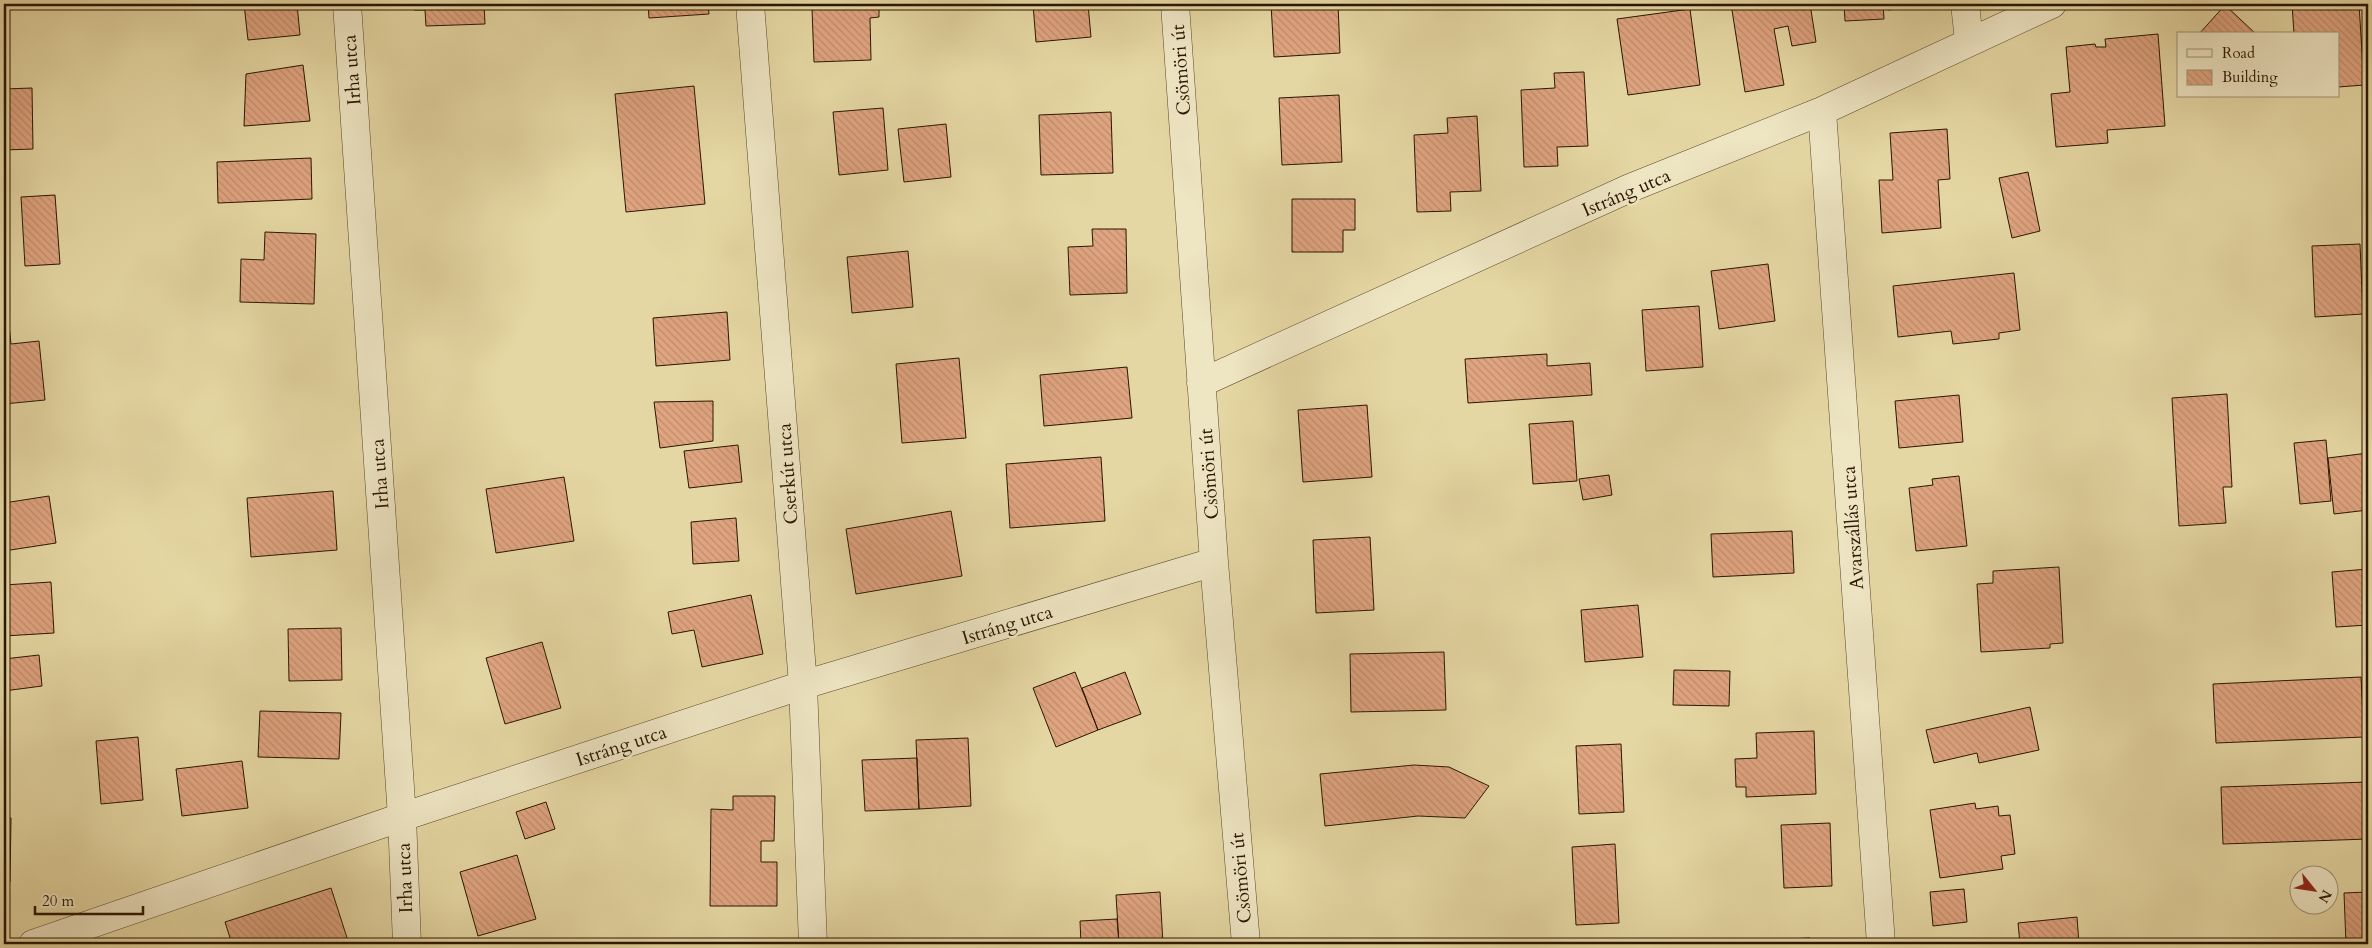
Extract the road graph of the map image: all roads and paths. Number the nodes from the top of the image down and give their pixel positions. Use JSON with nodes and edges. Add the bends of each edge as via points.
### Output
{"nodes":[{"id":1,"x":347,"y":4,"type":"edge"},
{"id":2,"x":750,"y":4,"type":"edge"},
{"id":3,"x":1175,"y":4,"type":"edge"},
{"id":4,"x":1965,"y":4,"type":"edge"},
{"id":5,"x":2052,"y":4,"type":"edge"},
{"id":6,"x":1969,"y":41,"type":"junction"},
{"id":7,"x":1822,"y":111,"type":"junction"},
{"id":8,"x":1201,"y":383,"type":"junction"},
{"id":9,"x":1214,"y":562,"type":"junction"},
{"id":10,"x":803,"y":685,"type":"junction"},
{"id":11,"x":402,"y":817,"type":"junction"},
{"id":12,"x":33,"y":944,"type":"edge"},
{"id":13,"x":407,"y":944,"type":"edge"},
{"id":14,"x":813,"y":944,"type":"edge"},
{"id":15,"x":1246,"y":944,"type":"edge"},
{"id":16,"x":1881,"y":944,"type":"edge"}],
"edges":[{"from":1,"to":11,"type":"street","name":"Irha utca"},
{"from":2,"to":10,"type":"street","name":"Cserkút utca"},
{"from":3,"to":8,"type":"street","name":"Csömöri út"},
{"from":4,"to":6,"type":"street"},
{"from":5,"to":6,"type":"street","name":"Istráng utca"},
{"from":6,"to":7,"type":"street","name":"Istráng utca"},
{"from":7,"to":8,"type":"street","name":"Istráng utca","via":[[1630,188]]},
{"from":7,"to":16,"type":"street","name":"Avarszállás utca"},
{"from":8,"to":9,"type":"street","name":"Csömöri út"},
{"from":9,"to":10,"type":"street","name":"Istráng utca"},
{"from":9,"to":15,"type":"street","name":"Csömöri út"},
{"from":10,"to":11,"type":"street","name":"Istráng utca"},
{"from":10,"to":14,"type":"street","name":"Cserkút utca"},
{"from":11,"to":12,"type":"street","name":"Istráng utca"},
{"from":11,"to":13,"type":"street","name":"Irha utca"}]}
